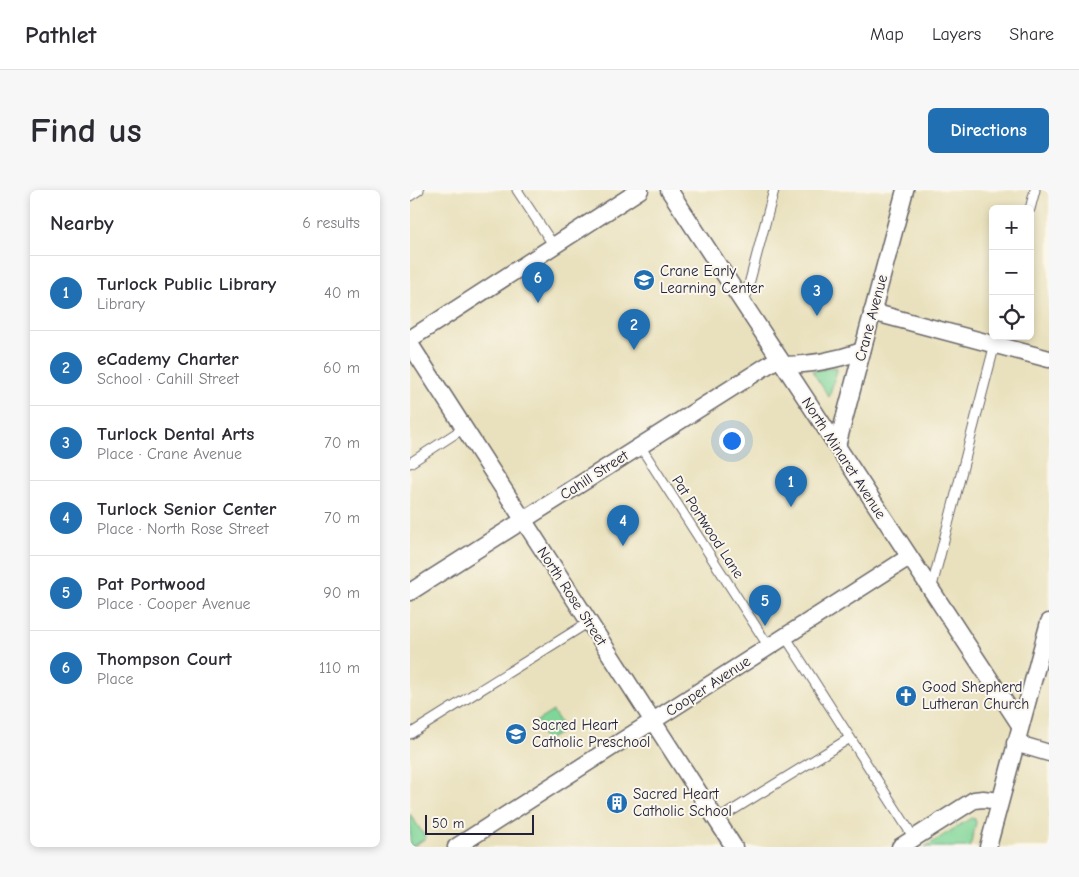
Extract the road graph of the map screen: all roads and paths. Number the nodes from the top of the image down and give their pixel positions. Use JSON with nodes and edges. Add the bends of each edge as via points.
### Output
{"nodes":[{"id":1,"x":419,"y":190,"type":"edge"},
{"id":2,"x":517,"y":190,"type":"edge"},
{"id":3,"x":640,"y":190,"type":"edge"},
{"id":4,"x":669,"y":190,"type":"edge"},
{"id":5,"x":774,"y":190,"type":"edge"},
{"id":6,"x":904,"y":190,"type":"edge"},
{"id":7,"x":1035,"y":190,"type":"edge"},
{"id":8,"x":410,"y":196,"type":"edge"},
{"id":9,"x":1031,"y":205,"type":"edge"},
{"id":10,"x":554,"y":246,"type":"junction"},
{"id":11,"x":744,"y":304,"type":"junction"},
{"id":12,"x":872,"y":312,"type":"junction"},
{"id":13,"x":410,"y":339,"type":"edge"},
{"id":14,"x":996,"y":341,"type":"edge"},
{"id":15,"x":410,"y":344,"type":"edge"},
{"id":16,"x":862,"y":351,"type":"junction"},
{"id":17,"x":1049,"y":360,"type":"edge"},
{"id":18,"x":781,"y":362,"type":"junction"},
{"id":19,"x":464,"y":428,"type":"junction"},
{"id":20,"x":640,"y":446,"type":"junction"},
{"id":21,"x":837,"y":446,"type":"junction"},
{"id":22,"x":410,"y":464,"type":"edge"},
{"id":23,"x":524,"y":520,"type":"junction"},
{"id":24,"x":910,"y":556,"type":"junction"},
{"id":25,"x":931,"y":590,"type":"junction"},
{"id":26,"x":410,"y":592,"type":"edge"},
{"id":27,"x":589,"y":622,"type":"junction"},
{"id":28,"x":1049,"y":622,"type":"edge"},
{"id":29,"x":785,"y":636,"type":"junction"},
{"id":30,"x":769,"y":647,"type":"junction"},
{"id":31,"x":653,"y":721,"type":"junction"},
{"id":32,"x":1020,"y":725,"type":"junction"},
{"id":33,"x":410,"y":734,"type":"edge"},
{"id":34,"x":850,"y":738,"type":"junction"},
{"id":35,"x":1015,"y":743,"type":"junction"},
{"id":36,"x":1049,"y":753,"type":"edge"},
{"id":37,"x":1000,"y":801,"type":"junction"},
{"id":38,"x":717,"y":820,"type":"junction"},
{"id":39,"x":907,"y":843,"type":"edge"},
{"id":40,"x":456,"y":847,"type":"edge"},
{"id":41,"x":734,"y":847,"type":"edge"},
{"id":42,"x":988,"y":847,"type":"edge"}],
"edges":[{"from":1,"to":8,"type":"lane"},
{"from":2,"to":10,"type":"lane"},
{"from":3,"to":10,"type":"street"},
{"from":4,"to":11,"type":"street","name":"North Minaret Avenue"},
{"from":5,"to":11,"type":"lane"},
{"from":6,"to":12,"type":"street","name":"Crane Avenue"},
{"from":7,"to":9,"type":"lane"},
{"from":10,"to":13,"type":"street"},
{"from":11,"to":18,"type":"street","name":"North Minaret Avenue"},
{"from":12,"to":14,"type":"street"},
{"from":12,"to":16,"type":"street","name":"Crane Avenue"},
{"from":14,"to":17,"type":"street"},
{"from":14,"to":25,"type":"lane"},
{"from":15,"to":19,"type":"street","name":"North Rose Street"},
{"from":16,"to":18,"type":"street","via":[[808,364]]},
{"from":16,"to":21,"type":"street","name":"Crane Avenue"},
{"from":18,"to":20,"type":"street","name":"Cahill Street"},
{"from":18,"to":21,"type":"street","name":"North Minaret Avenue"},
{"from":19,"to":22,"type":"lane"},
{"from":19,"to":23,"type":"street","name":"North Rose Street"},
{"from":20,"to":23,"type":"street","name":"Cahill Street"},
{"from":20,"to":30,"type":"lane","name":"Pat Portwood Lane"},
{"from":21,"to":24,"type":"street","name":"North Minaret Avenue"},
{"from":23,"to":26,"type":"street","name":"Cahill Street"},
{"from":23,"to":27,"type":"street","name":"North Rose Street"},
{"from":24,"to":25,"type":"street","name":"North Minaret Avenue"},
{"from":24,"to":29,"type":"street","name":"Cooper Avenue"},
{"from":25,"to":32,"type":"street","name":"North Minaret Avenue"},
{"from":27,"to":31,"type":"street","name":"North Rose Street"},
{"from":27,"to":33,"type":"lane"},
{"from":28,"to":32,"type":"street"},
{"from":29,"to":30,"type":"street","name":"Cooper Avenue"},
{"from":29,"to":34,"type":"lane"},
{"from":30,"to":31,"type":"street","name":"Cooper Avenue"},
{"from":31,"to":38,"type":"street","name":"North Rose Street"},
{"from":31,"to":40,"type":"street","name":"Cooper Avenue"},
{"from":32,"to":35,"type":"street"},
{"from":34,"to":38,"type":"lane"},
{"from":34,"to":39,"type":"lane"},
{"from":35,"to":36,"type":"street"},
{"from":35,"to":37,"type":"street"},
{"from":37,"to":39,"type":"street","via":[[974,800]]},
{"from":37,"to":42,"type":"street"},
{"from":38,"to":41,"type":"street","name":"North Rose Street"}]}
